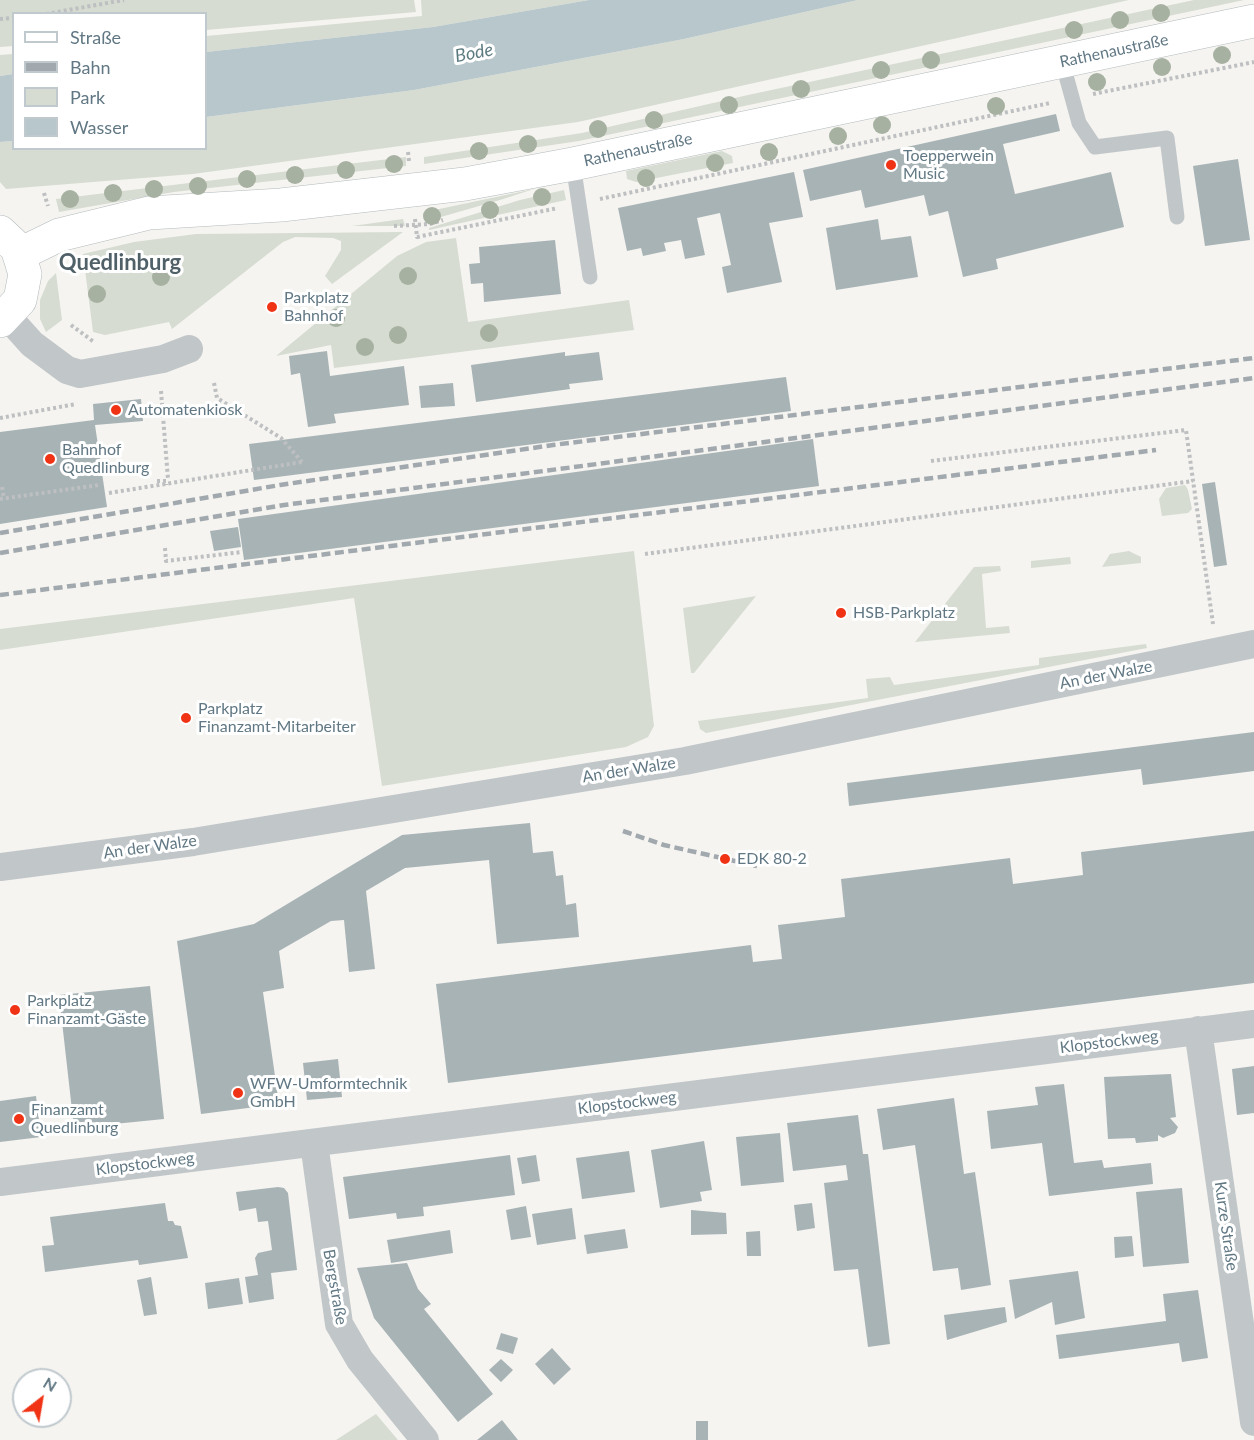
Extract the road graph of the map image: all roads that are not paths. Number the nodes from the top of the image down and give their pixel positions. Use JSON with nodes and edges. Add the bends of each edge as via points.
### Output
{"nodes":[{"id":1,"x":1254,"y":21,"type":"edge"},
{"id":2,"x":1062,"y":61,"type":"junction"},
{"id":3,"x":573,"y":164,"type":"junction"},
{"id":4,"x":1177,"y":217,"type":"dead end"},
{"id":5,"x":10,"y":243,"type":"edge"},
{"id":6,"x":590,"y":278,"type":"dead end"},
{"id":7,"x":4,"y":318,"type":"edge"},
{"id":8,"x":189,"y":349,"type":"dead end"},
{"id":9,"x":1254,"y":644,"type":"edge"},
{"id":10,"x":0,"y":867,"type":"edge"},
{"id":11,"x":1254,"y":1024,"type":"edge"},
{"id":12,"x":1198,"y":1030,"type":"junction"},
{"id":13,"x":314,"y":1143,"type":"junction"},
{"id":14,"x":0,"y":1182,"type":"edge"},
{"id":15,"x":1254,"y":1422,"type":"edge"},
{"id":16,"x":425,"y":1440,"type":"edge"}],
"edges":[{"from":1,"to":2,"type":"main road","name":"Rathenaustraße"},
{"from":2,"to":3,"type":"main road","name":"Rathenaustraße"},
{"from":2,"to":4,"type":"lane","via":[[1079,123],[1095,147],[1167,138]]},
{"from":3,"to":5,"type":"main road","name":"Rathenaustraße","via":[[465,184],[281,205],[149,213]]},
{"from":3,"to":6,"type":"lane"},
{"from":5,"to":7,"type":"main road","via":[[24,267],[24,287],[16,306]]},
{"from":7,"to":8,"type":"street","via":[[67,370],[80,374],[163,359]]},
{"from":9,"to":10,"type":"street","name":"An der Walze","via":[[685,761],[193,842]]},
{"from":11,"to":12,"type":"street","name":"Klopstockweg"},
{"from":12,"to":13,"type":"street","name":"Klopstockweg"},
{"from":12,"to":15,"type":"street","name":"Kurze Straße"},
{"from":13,"to":14,"type":"street","name":"Klopstockweg"},
{"from":13,"to":16,"type":"street","name":"Bergstraße","via":[[339,1324],[360,1360]]}]}
